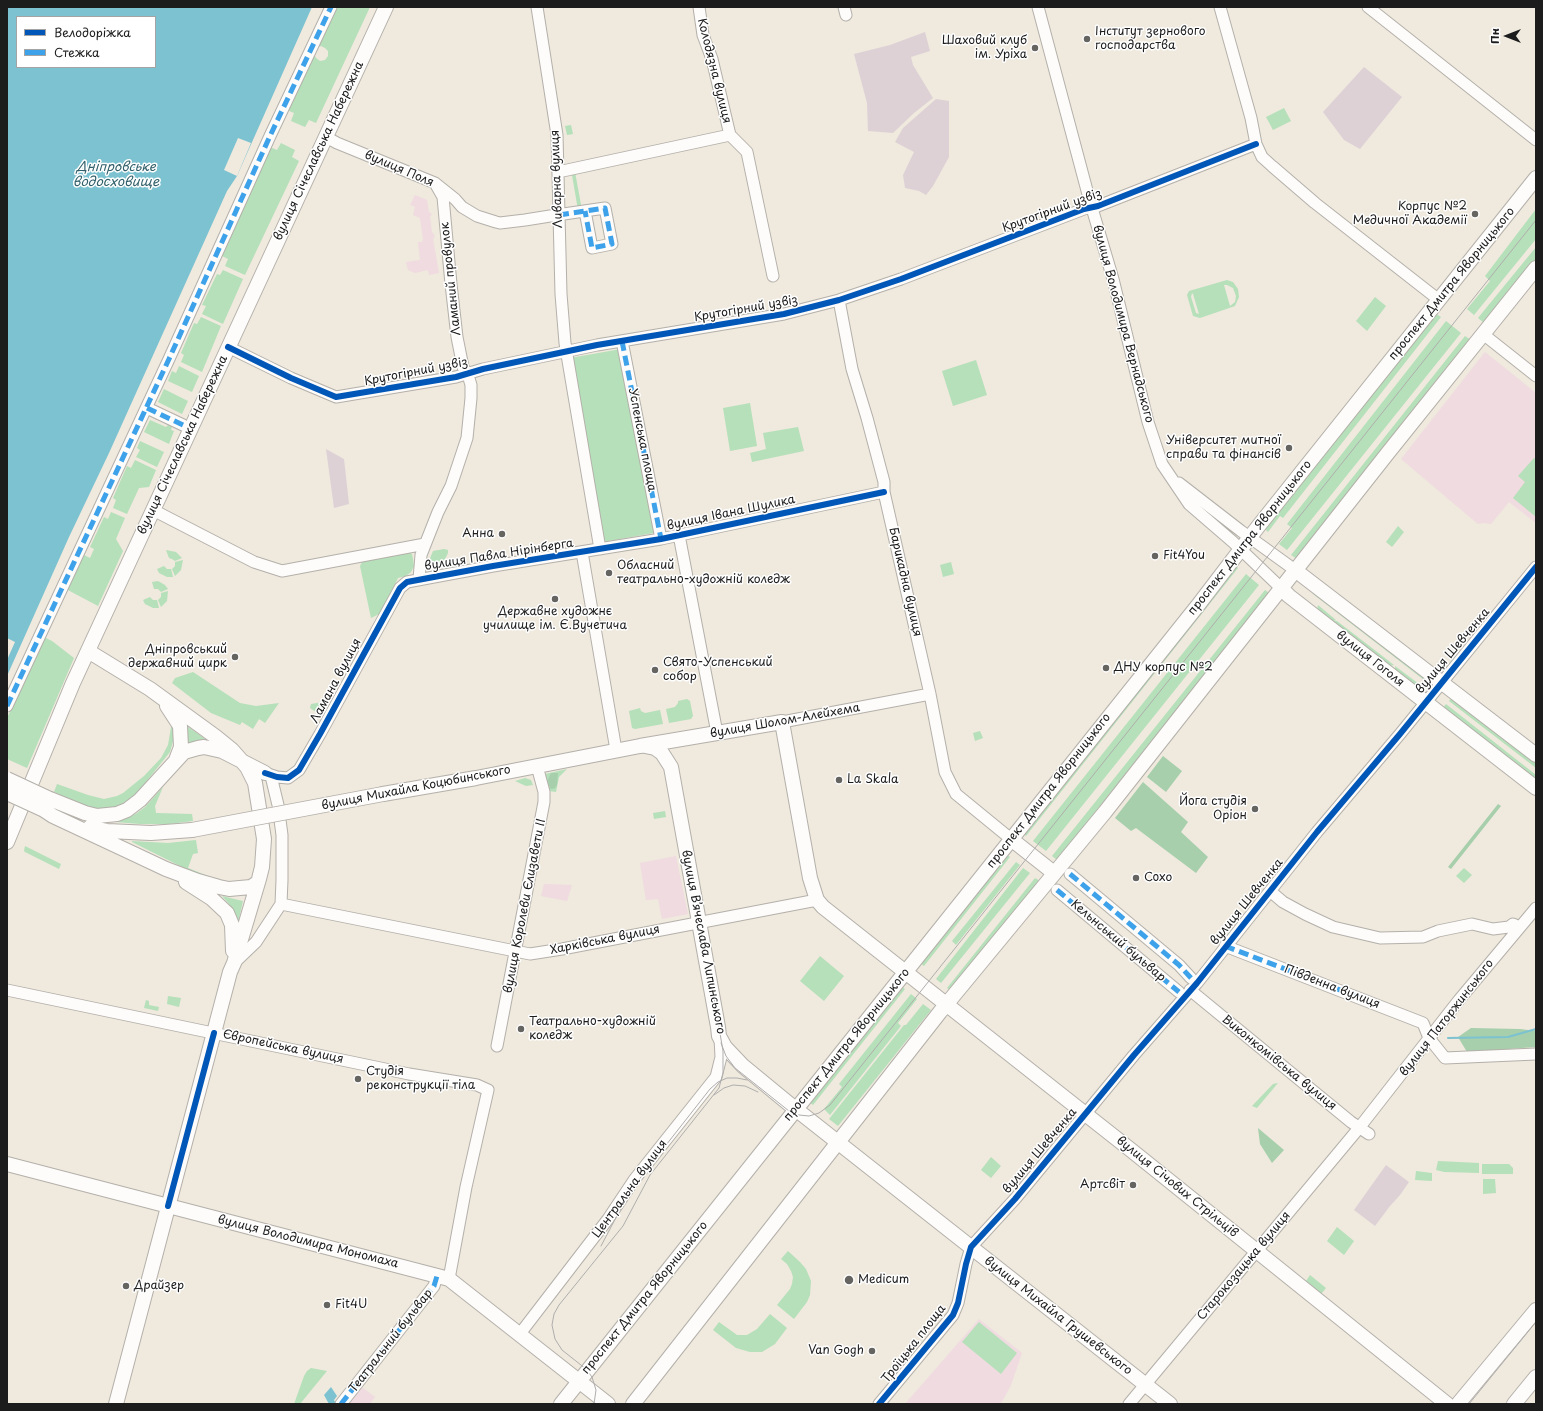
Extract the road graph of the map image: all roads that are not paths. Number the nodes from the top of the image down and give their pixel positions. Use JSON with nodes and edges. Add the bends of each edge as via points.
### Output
{"nodes":[{"id":1,"x":331,"y":7,"type":"edge"},
{"id":2,"x":386,"y":7,"type":"edge"},
{"id":3,"x":537,"y":7,"type":"edge"},
{"id":4,"x":699,"y":7,"type":"edge"},
{"id":5,"x":1038,"y":7,"type":"edge"},
{"id":6,"x":1220,"y":7,"type":"edge"},
{"id":7,"x":1368,"y":7,"type":"edge"},
{"id":8,"x":730,"y":135,"type":"junction"},
{"id":9,"x":326,"y":137,"type":"junction"},
{"id":10,"x":1536,"y":140,"type":"edge"},
{"id":11,"x":1256,"y":144,"type":"junction"},
{"id":12,"x":558,"y":172,"type":"junction"},
{"id":13,"x":1536,"y":178,"type":"edge"},
{"id":14,"x":435,"y":183,"type":"junction"},
{"id":15,"x":1091,"y":207,"type":"junction"},
{"id":16,"x":585,"y":211,"type":"dead end"},
{"id":17,"x":559,"y":215,"type":"junction"},
{"id":18,"x":1536,"y":268,"type":"edge"},
{"id":19,"x":773,"y":276,"type":"dead end"},
{"id":20,"x":839,"y":300,"type":"junction"},
{"id":21,"x":1438,"y":300,"type":"junction"},
{"id":22,"x":1482,"y":334,"type":"junction"},
{"id":23,"x":622,"y":341,"type":"junction"},
{"id":24,"x":228,"y":347,"type":"junction"},
{"id":25,"x":566,"y":352,"type":"junction"},
{"id":26,"x":468,"y":374,"type":"junction"},
{"id":27,"x":1536,"y":376,"type":"edge"},
{"id":28,"x":146,"y":408,"type":"junction"},
{"id":29,"x":183,"y":426,"type":"dead end"},
{"id":30,"x":1171,"y":477,"type":"junction"},
{"id":31,"x":884,"y":492,"type":"junction"},
{"id":32,"x":153,"y":510,"type":"junction"},
{"id":33,"x":679,"y":535,"type":"junction"},
{"id":34,"x":1250,"y":538,"type":"junction"},
{"id":35,"x":661,"y":539,"type":"junction"},
{"id":36,"x":425,"y":544,"type":"junction"},
{"id":37,"x":600,"y":549,"type":"junction"},
{"id":38,"x":1241,"y":550,"type":"junction"},
{"id":39,"x":582,"y":552,"type":"junction"},
{"id":40,"x":1536,"y":567,"type":"edge"},
{"id":41,"x":1295,"y":570,"type":"junction"},
{"id":42,"x":419,"y":579,"type":"junction"},
{"id":43,"x":1281,"y":588,"type":"junction"},
{"id":44,"x":88,"y":651,"type":"junction"},
{"id":45,"x":1441,"y":682,"type":"junction"},
{"id":46,"x":930,"y":694,"type":"junction"},
{"id":47,"x":161,"y":697,"type":"junction"},
{"id":48,"x":1425,"y":702,"type":"junction"},
{"id":49,"x":7,"y":706,"type":"edge"},
{"id":50,"x":782,"y":722,"type":"junction"},
{"id":51,"x":717,"y":733,"type":"junction"},
{"id":52,"x":693,"y":737,"type":"junction"},
{"id":53,"x":640,"y":746,"type":"junction"},
{"id":54,"x":616,"y":750,"type":"junction"},
{"id":55,"x":1536,"y":755,"type":"edge"},
{"id":56,"x":240,"y":760,"type":"junction"},
{"id":57,"x":173,"y":766,"type":"junction"},
{"id":58,"x":537,"y":766,"type":"junction"},
{"id":59,"x":671,"y":767,"type":"junction"},
{"id":60,"x":268,"y":774,"type":"junction"},
{"id":61,"x":7,"y":779,"type":"edge"},
{"id":62,"x":255,"y":783,"type":"junction"},
{"id":63,"x":1536,"y":788,"type":"edge"},
{"id":64,"x":7,"y":793,"type":"edge"},
{"id":65,"x":47,"y":805,"type":"junction"},
{"id":66,"x":1011,"y":839,"type":"junction"},
{"id":67,"x":7,"y":842,"type":"edge"},
{"id":68,"x":166,"y":869,"type":"junction"},
{"id":69,"x":1054,"y":874,"type":"junction"},
{"id":70,"x":1070,"y":874,"type":"dead end"},
{"id":71,"x":257,"y":883,"type":"junction"},
{"id":72,"x":1057,"y":890,"type":"dead end"},
{"id":73,"x":1270,"y":892,"type":"junction"},
{"id":74,"x":817,"y":900,"type":"junction"},
{"id":75,"x":281,"y":904,"type":"junction"},
{"id":76,"x":1536,"y":908,"type":"edge"},
{"id":77,"x":699,"y":922,"type":"junction"},
{"id":78,"x":1520,"y":927,"type":"junction"},
{"id":79,"x":1225,"y":946,"type":"junction"},
{"id":80,"x":516,"y":951,"type":"junction"},
{"id":81,"x":232,"y":968,"type":"junction"},
{"id":82,"x":905,"y":972,"type":"junction"},
{"id":83,"x":1190,"y":978,"type":"dead end"},
{"id":84,"x":7,"y":990,"type":"edge"},
{"id":85,"x":1184,"y":991,"type":"junction"},
{"id":86,"x":947,"y":1005,"type":"junction"},
{"id":87,"x":214,"y":1033,"type":"junction"},
{"id":88,"x":719,"y":1036,"type":"junction"},
{"id":89,"x":1430,"y":1038,"type":"junction"},
{"id":90,"x":497,"y":1046,"type":"dead end"},
{"id":91,"x":1536,"y":1054,"type":"edge"},
{"id":92,"x":796,"y":1109,"type":"junction"},
{"id":93,"x":1086,"y":1114,"type":"junction"},
{"id":94,"x":1364,"y":1131,"type":"junction"},
{"id":95,"x":838,"y":1142,"type":"junction"},
{"id":96,"x":7,"y":1164,"type":"edge"},
{"id":97,"x":168,"y":1206,"type":"junction"},
{"id":98,"x":971,"y":1247,"type":"junction"},
{"id":99,"x":1256,"y":1251,"type":"junction"},
{"id":100,"x":443,"y":1277,"type":"junction"},
{"id":101,"x":1536,"y":1310,"type":"edge"},
{"id":102,"x":520,"y":1335,"type":"junction"},
{"id":103,"x":1536,"y":1378,"type":"edge"},
{"id":104,"x":578,"y":1381,"type":"junction"},
{"id":105,"x":1145,"y":1384,"type":"junction"},
{"id":106,"x":116,"y":1404,"type":"edge"},
{"id":107,"x":341,"y":1404,"type":"edge"},
{"id":108,"x":561,"y":1404,"type":"edge"},
{"id":109,"x":608,"y":1404,"type":"edge"},
{"id":110,"x":633,"y":1404,"type":"edge"},
{"id":111,"x":880,"y":1404,"type":"edge"},
{"id":112,"x":1129,"y":1404,"type":"edge"},
{"id":113,"x":1170,"y":1404,"type":"edge"},
{"id":114,"x":1447,"y":1404,"type":"edge"},
{"id":115,"x":1458,"y":1404,"type":"edge"},
{"id":116,"x":1514,"y":1404,"type":"edge"}],
"edges":[{"from":1,"to":28,"type":"street"},
{"from":2,"to":9,"type":"main road","name":"вулиця Січеславська Набережна"},
{"from":3,"to":12,"type":"street","name":"Ливарна вулиця","via":[[556,130]]},
{"from":4,"to":8,"type":"street","name":"Колодязна вулиця","via":[[703,35],[712,59]]},
{"from":5,"to":15,"type":"street","name":"вулиця Володимира Вернадського"},
{"from":6,"to":11,"type":"street"},
{"from":7,"to":10,"type":"street"},
{"from":8,"to":12,"type":"street"},
{"from":8,"to":19,"type":"street","via":[[747,152]]},
{"from":9,"to":14,"type":"street","name":"вулиця Поля"},
{"from":9,"to":24,"type":"main road","name":"вулиця Січеславська Набережна"},
{"from":11,"to":15,"type":"street","name":"Крутогірний узвіз"},
{"from":11,"to":21,"type":"street","via":[[1262,157],[1321,208]]},
{"from":12,"to":17,"type":"street","name":"Ливарна вулиця"},
{"from":13,"to":21,"type":"main road","name":"проспект Дмитра Яворницького"},
{"from":14,"to":17,"type":"street","name":"вулиця Поля","via":[[462,207],[477,216],[496,222]]},
{"from":14,"to":26,"type":"street","name":"Ламаний провулок","via":[[443,197],[457,337],[463,367]]},
{"from":15,"to":20,"type":"street","name":"Крутогірний узвіз","via":[[902,279]]},
{"from":15,"to":30,"type":"street","name":"вулиця Володимира Вернадського","via":[[1115,286],[1148,422],[1162,464]]},
{"from":16,"to":17,"type":"street","name":"вулиця Поля"},
{"from":17,"to":25,"type":"street","name":"Ливарна вулиця","via":[[562,319]]},
{"from":18,"to":22,"type":"main road"},
{"from":20,"to":23,"type":"street","name":"Крутогірний узвіз","via":[[784,314]]},
{"from":20,"to":31,"type":"street","name":"Барикадна вулиця","via":[[852,369],[882,475]]},
{"from":21,"to":34,"type":"main road","name":"проспект Дмитра Яворницького"},
{"from":22,"to":27,"type":"street"},
{"from":22,"to":41,"type":"main road"},
{"from":23,"to":25,"type":"street","name":"Крутогірний узвіз"},
{"from":23,"to":35,"type":"street","name":"Успенська площа"},
{"from":24,"to":26,"type":"street","name":"Крутогірний узвіз","via":[[336,398]]},
{"from":24,"to":32,"type":"main road","name":"вулиця Січеславська Набережна"},
{"from":25,"to":26,"type":"street","name":"Крутогірний узвіз"},
{"from":25,"to":37,"type":"street"},
{"from":26,"to":36,"type":"street","via":[[471,398],[467,438],[451,486]]},
{"from":28,"to":29,"type":"street"},
{"from":28,"to":49,"type":"street"},
{"from":30,"to":34,"type":"street","name":"вулиця Володимира Вернадського"},
{"from":30,"to":38,"type":"street","name":"вулиця Володимира Вернадського","via":[[1189,504]]},
{"from":31,"to":33,"type":"street","name":"вулиця Івана Шулика"},
{"from":31,"to":46,"type":"street","name":"Барикадна вулиця"},
{"from":32,"to":36,"type":"street","name":"вулиця Павла Нірінберга","via":[[254,562],[282,571]]},
{"from":32,"to":44,"type":"main road","name":"вулиця Січеславська Набережна"},
{"from":33,"to":35,"type":"street","name":"вулиця Івана Шулика"},
{"from":33,"to":51,"type":"street"},
{"from":34,"to":38,"type":"main road","name":"проспект Дмитра Яворницького"},
{"from":34,"to":41,"type":"street","name":"вулиця Володимира Вернадського"},
{"from":35,"to":37,"type":"street","name":"вулиця Івана Шулика"},
{"from":36,"to":42,"type":"street","via":[[420,560]]},
{"from":37,"to":39,"type":"street","name":"вулиця Івана Шулика"},
{"from":38,"to":43,"type":"street","name":"вулиця Володимира Вернадського"},
{"from":38,"to":66,"type":"main road","name":"проспект Дмитра Яворницького"},
{"from":39,"to":42,"type":"street","name":"вулиця Павла Нірінберга"},
{"from":39,"to":54,"type":"street"},
{"from":40,"to":45,"type":"street","name":"вулиця Шевченка"},
{"from":41,"to":43,"type":"main road"},
{"from":41,"to":45,"type":"main road","name":"вулиця Гоголя"},
{"from":42,"to":60,"type":"street","name":"Ламана вулиця","via":[[407,582],[400,588],[299,770],[288,778]]},
{"from":43,"to":48,"type":"main road","name":"вулиця Гоголя"},
{"from":43,"to":69,"type":"main road"},
{"from":44,"to":47,"type":"main road","via":[[130,675]]},
{"from":44,"to":67,"type":"main road","name":"вулиця Січеславська Набережна"},
{"from":45,"to":48,"type":"street","name":"вулиця Шевченка"},
{"from":45,"to":55,"type":"main road","name":"вулиця Гоголя"},
{"from":46,"to":50,"type":"street","name":"вулиця Шолом-Алейхема"},
{"from":46,"to":66,"type":"street","name":"Барикадна вулиця","via":[[945,772],[956,794]]},
{"from":47,"to":56,"type":"main road","via":[[225,743]]},
{"from":47,"to":57,"type":"main road","via":[[180,726],[181,747]]},
{"from":48,"to":63,"type":"main road","name":"вулиця Гоголя"},
{"from":48,"to":73,"type":"street","name":"вулиця Шевченка","via":[[1316,832]]},
{"from":50,"to":51,"type":"main road","name":"вулиця Шолом-Алейхема"},
{"from":50,"to":74,"type":"main road","via":[[810,878]]},
{"from":51,"to":52,"type":"main road","name":"вулиця Шолом-Алейхема"},
{"from":52,"to":53,"type":"main road","name":"вулиця Шолом-Алейхема"},
{"from":52,"to":59,"type":"main road","name":"вулиця Вʼячеслава Липинського","via":[[680,745],[674,753]]},
{"from":53,"to":54,"type":"main road","name":"вулиця Михайла Коцюбинського"},
{"from":53,"to":59,"type":"main road","name":"вулиця Вʼячеслава Липинського","via":[[656,748]]},
{"from":54,"to":58,"type":"main road","name":"вулиця Михайла Коцюбинського"},
{"from":56,"to":57,"type":"main road","via":[[222,751],[204,747],[184,752]]},
{"from":56,"to":60,"type":"main road"},
{"from":56,"to":62,"type":"main road","via":[[247,767]]},
{"from":57,"to":65,"type":"main road","via":[[140,800],[117,814],[98,816]]},
{"from":58,"to":65,"type":"main road","name":"вулиця Михайла Коцюбинського","bridge":true,"via":[[192,830],[167,832],[107,831],[88,827]]},
{"from":58,"to":80,"type":"street","name":"вулиця Королеви Єлизавети ІІ","via":[[544,802]]},
{"from":59,"to":77,"type":"main road","name":"вулиця Вʼячеслава Липинського"},
{"from":60,"to":62,"type":"main road","via":[[260,773]]},
{"from":60,"to":75,"type":"street","via":[[278,805],[282,835]]},
{"from":61,"to":65,"type":"main road","bridge":true},
{"from":62,"to":71,"type":"main road","via":[[264,839]]},
{"from":64,"to":65,"type":"main road","bridge":true},
{"from":65,"to":68,"type":"main road","via":[[53,816]]},
{"from":66,"to":69,"type":"main road"},
{"from":66,"to":82,"type":"main road","name":"проспект Дмитра Яворницького"},
{"from":68,"to":71,"type":"main road","via":[[229,889],[251,887]]},
{"from":68,"to":81,"type":"main road","via":[[211,898],[227,913],[233,935]]},
{"from":69,"to":86,"type":"main road"},
{"from":70,"to":83,"type":"street","name":"Кельнський бульвар"},
{"from":71,"to":81,"type":"main road"},
{"from":72,"to":85,"type":"street","name":"Кельнський бульвар"},
{"from":73,"to":78,"type":"street","via":[[1283,902],[1333,927],[1380,938],[1423,938],[1438,931],[1472,924],[1493,929],[1513,924]]},
{"from":73,"to":79,"type":"street","name":"вулиця Шевченка"},
{"from":74,"to":77,"type":"street","name":"Харківська вулиця"},
{"from":74,"to":82,"type":"main road"},
{"from":75,"to":80,"type":"street","name":"Харківська вулиця"},
{"from":75,"to":81,"type":"street","via":[[256,942]]},
{"from":76,"to":78,"type":"street","name":"вулиця Паторжинського"},
{"from":77,"to":80,"type":"street","name":"Харківська вулиця","via":[[562,949],[530,954]]},
{"from":77,"to":88,"type":"main road","name":"вулиця Вʼячеслава Липинського"},
{"from":78,"to":89,"type":"street","name":"вулиця Паторжинського"},
{"from":79,"to":85,"type":"street","name":"вулиця Шевченка"},
{"from":79,"to":89,"type":"street","name":"Південна вулиця","via":[[1423,1023]]},
{"from":80,"to":90,"type":"street","name":"вулиця Королеви Єлизавети ІІ"},
{"from":81,"to":87,"type":"main road"},
{"from":82,"to":86,"type":"main road","name":"вулиця Січових Стрільців"},
{"from":82,"to":92,"type":"main road","name":"проспект Дмитра Яворницького"},
{"from":84,"to":87,"type":"street","name":"Європейська вулиця"},
{"from":85,"to":93,"type":"street","name":"вулиця Шевченка"},
{"from":85,"to":94,"type":"street","name":"Виконкомівська вулиця"},
{"from":86,"to":93,"type":"main road","name":"вулиця Січових Стрільців"},
{"from":86,"to":95,"type":"main road"},
{"from":87,"to":97,"type":"main road"},
{"from":87,"to":100,"type":"street","name":"Європейська вулиця","via":[[409,1074],[477,1085],[488,1090]]},
{"from":88,"to":92,"type":"main road","name":"вулиця Вʼячеслава Липинського","via":[[725,1047],[743,1066]]},
{"from":88,"to":102,"type":"street","name":"Центральна вулиця","via":[[721,1057],[716,1077],[634,1180],[608,1219]]},
{"from":89,"to":91,"type":"street","name":"Південна вулиця","via":[[1445,1058]]},
{"from":89,"to":94,"type":"street","name":"вулиця Паторжинського"},
{"from":92,"to":95,"type":"main road","name":"вулиця Михайла Грушевського"},
{"from":92,"to":104,"type":"main road","name":"проспект Дмитра Яворницького"},
{"from":93,"to":98,"type":"street","name":"вулиця Шевченка"},
{"from":93,"to":99,"type":"main road","name":"вулиця Січових Стрільців"},
{"from":94,"to":99,"type":"street","name":"Старокозацька вулиця"},
{"from":95,"to":98,"type":"main road","name":"вулиця Михайла Грушевського"},
{"from":95,"to":110,"type":"main road"},
{"from":96,"to":97,"type":"main road","name":"вулиця Володимира Мономаха"},
{"from":97,"to":100,"type":"main road","name":"вулиця Володимира Мономаха"},
{"from":97,"to":106,"type":"main road"},
{"from":98,"to":105,"type":"main road","name":"вулиця Михайла Грушевського"},
{"from":98,"to":111,"type":"street","name":"Троїцька площа","via":[[953,1315]]},
{"from":99,"to":105,"type":"street","name":"Старокозацька вулиця"},
{"from":99,"to":114,"type":"main road","name":"вулиця Січових Стрільців"},
{"from":100,"to":102,"type":"main road","name":"вулиця Володимира Мономаха"},
{"from":100,"to":107,"type":"street","name":"Театральний бульвар"},
{"from":101,"to":115,"type":"main road"},
{"from":102,"to":104,"type":"main road","name":"вулиця Володимира Мономаха"},
{"from":103,"to":116,"type":"main road"},
{"from":104,"to":108,"type":"main road","name":"проспект Дмитра Яворницького"},
{"from":104,"to":109,"type":"main road","name":"вулиця Володимира Мономаха"},
{"from":105,"to":112,"type":"street","name":"Старокозацька вулиця"},
{"from":105,"to":113,"type":"main road","name":"вулиця Михайла Грушевського"}]}
